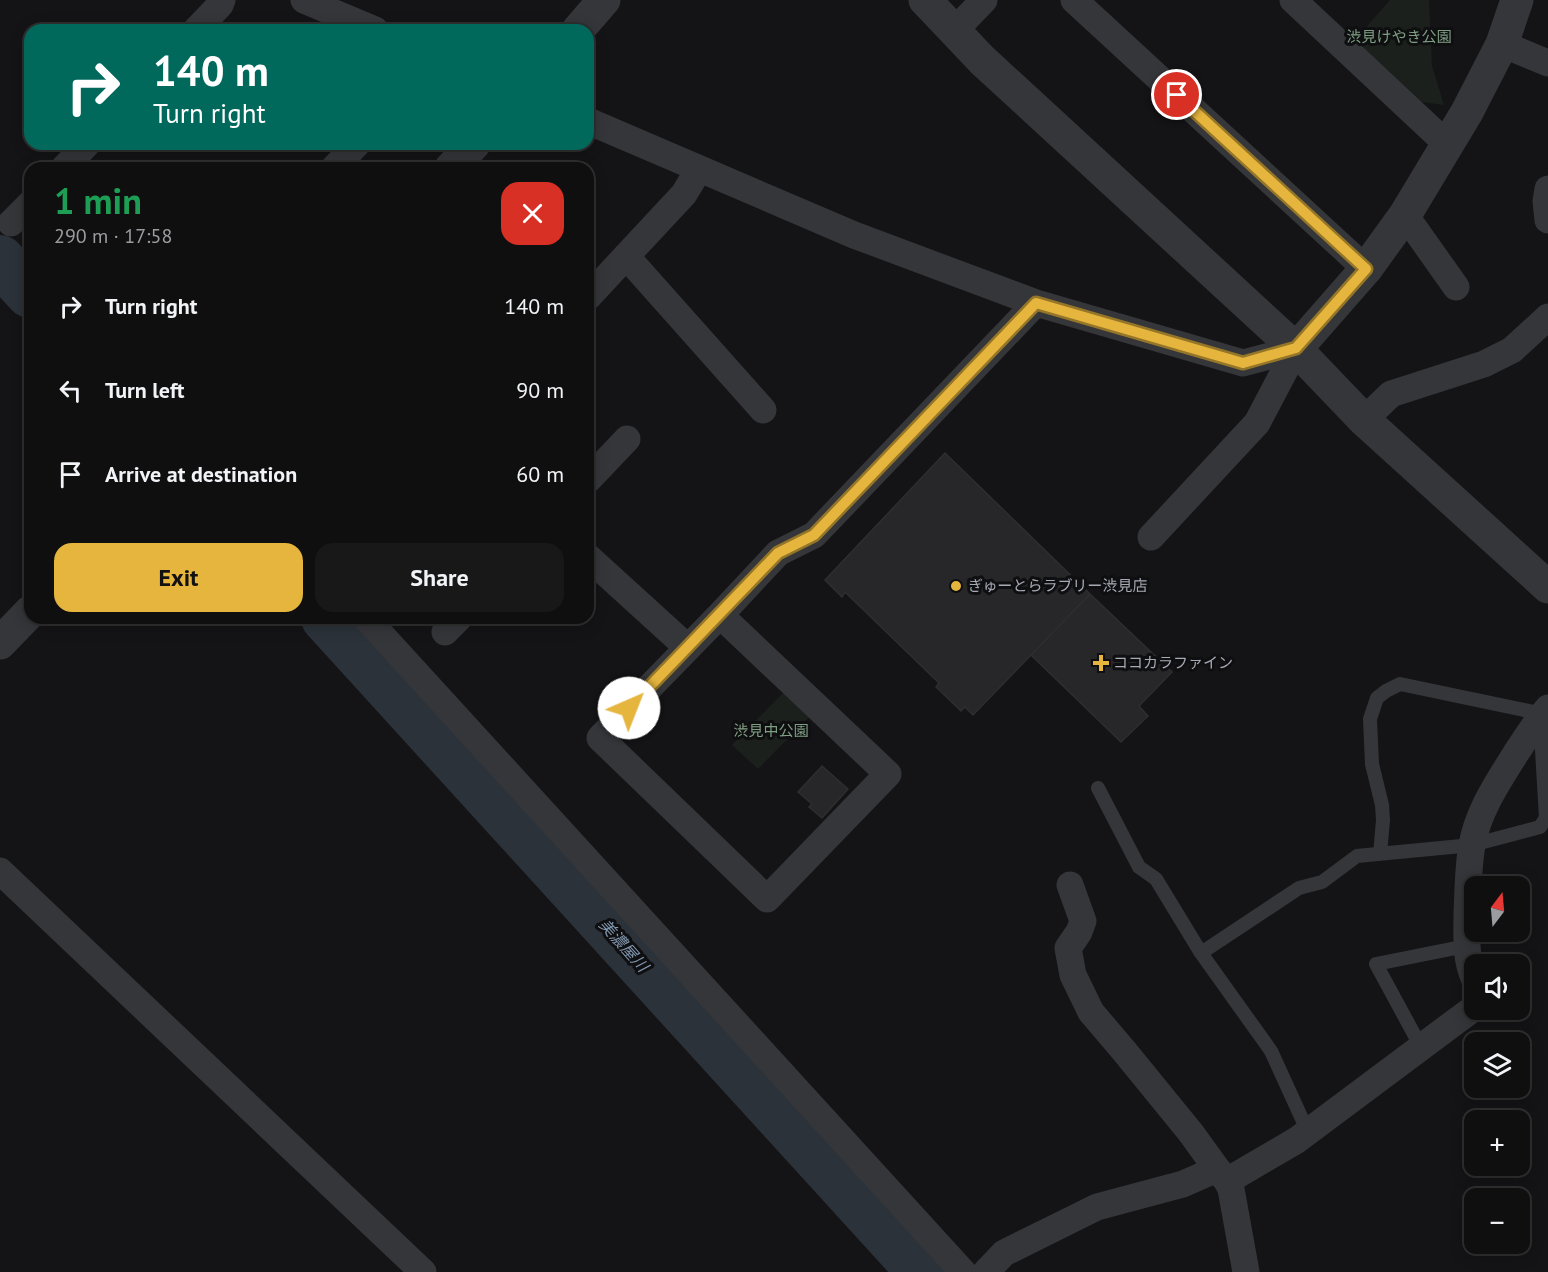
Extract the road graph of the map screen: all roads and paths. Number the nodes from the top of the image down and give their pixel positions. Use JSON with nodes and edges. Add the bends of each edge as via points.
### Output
{"nodes":[{"id":1,"x":222,"y":0,"type":"edge"},
{"id":2,"x":604,"y":0,"type":"edge"},
{"id":3,"x":925,"y":0,"type":"edge"},
{"id":4,"x":984,"y":0,"type":"edge"},
{"id":5,"x":1074,"y":0,"type":"edge"},
{"id":6,"x":1293,"y":0,"type":"edge"},
{"id":7,"x":1517,"y":0,"type":"edge"},
{"id":8,"x":311,"y":1,"type":"edge"},
{"id":9,"x":202,"y":24,"type":"edge"},
{"id":10,"x":362,"y":24,"type":"edge"},
{"id":11,"x":583,"y":24,"type":"edge"},
{"id":12,"x":954,"y":31,"type":"junction"},
{"id":13,"x":1502,"y":44,"type":"junction"},
{"id":14,"x":1548,"y":63,"type":"edge"},
{"id":15,"x":594,"y":124,"type":"edge"},
{"id":16,"x":1448,"y":145,"type":"junction"},
{"id":17,"x":81,"y":150,"type":"edge"},
{"id":18,"x":351,"y":150,"type":"edge"},
{"id":19,"x":468,"y":150,"type":"edge"},
{"id":20,"x":70,"y":162,"type":"edge"},
{"id":21,"x":340,"y":162,"type":"edge"},
{"id":22,"x":457,"y":162,"type":"edge"},
{"id":23,"x":699,"y":169,"type":"junction"},
{"id":24,"x":1548,"y":189,"type":"edge"},
{"id":25,"x":24,"y":210,"type":"edge"},
{"id":26,"x":1405,"y":215,"type":"junction"},
{"id":27,"x":1548,"y":220,"type":"edge"},
{"id":28,"x":11,"y":224,"type":"dead end"},
{"id":29,"x":626,"y":256,"type":"junction"},
{"id":30,"x":1366,"y":269,"type":"junction"},
{"id":31,"x":1456,"y":286,"type":"dead end"},
{"id":32,"x":594,"y":291,"type":"edge"},
{"id":33,"x":1036,"y":303,"type":"junction"},
{"id":34,"x":1548,"y":317,"type":"edge"},
{"id":35,"x":1296,"y":348,"type":"junction"},
{"id":36,"x":762,"y":410,"type":"dead end"},
{"id":37,"x":1364,"y":420,"type":"junction"},
{"id":38,"x":627,"y":439,"type":"dead end"},
{"id":39,"x":594,"y":474,"type":"edge"},
{"id":40,"x":1151,"y":537,"type":"dead end"},
{"id":41,"x":594,"y":562,"type":"edge"},
{"id":42,"x":1548,"y":587,"type":"edge"},
{"id":43,"x":720,"y":615,"type":"junction"},
{"id":44,"x":24,"y":618,"type":"edge"},
{"id":45,"x":371,"y":624,"type":"edge"},
{"id":46,"x":0,"y":644,"type":"edge"},
{"id":47,"x":688,"y":648,"type":"junction"},
{"id":48,"x":1545,"y":711,"type":"edge"},
{"id":49,"x":1098,"y":788,"type":"dead end"},
{"id":50,"x":1472,"y":845,"type":"junction"},
{"id":51,"x":1380,"y":854,"type":"junction"},
{"id":52,"x":0,"y":871,"type":"edge"},
{"id":53,"x":1070,"y":885,"type":"dead end"},
{"id":54,"x":1466,"y":946,"type":"junction"},
{"id":55,"x":1201,"y":953,"type":"junction"},
{"id":56,"x":1467,"y":954,"type":"edge"},
{"id":57,"x":1464,"y":1015,"type":"edge"},
{"id":58,"x":1421,"y":1047,"type":"junction"},
{"id":59,"x":1308,"y":1132,"type":"junction"},
{"id":60,"x":1222,"y":1175,"type":"junction"},
{"id":61,"x":423,"y":1272,"type":"edge"},
{"id":62,"x":963,"y":1272,"type":"edge"},
{"id":63,"x":986,"y":1272,"type":"edge"},
{"id":64,"x":1246,"y":1272,"type":"edge"}],
"edges":[{"from":1,"to":9,"type":"street"},
{"from":2,"to":11,"type":"street"},
{"from":3,"to":12,"type":"street"},
{"from":4,"to":12,"type":"street"},
{"from":5,"to":30,"type":"street"},
{"from":6,"to":16,"type":"street"},
{"from":7,"to":13,"type":"street"},
{"from":8,"to":10,"type":"street"},
{"from":12,"to":35,"type":"street"},
{"from":13,"to":14,"type":"street"},
{"from":13,"to":16,"type":"street"},
{"from":15,"to":23,"type":"street"},
{"from":16,"to":26,"type":"street"},
{"from":17,"to":20,"type":"street"},
{"from":18,"to":21,"type":"street"},
{"from":19,"to":22,"type":"street"},
{"from":23,"to":29,"type":"street","via":[[684,194]]},
{"from":23,"to":33,"type":"street","via":[[854,235]]},
{"from":24,"to":27,"type":"street"},
{"from":25,"to":28,"type":"street"},
{"from":26,"to":30,"type":"street"},
{"from":26,"to":31,"type":"street"},
{"from":29,"to":32,"type":"street"},
{"from":29,"to":36,"type":"street"},
{"from":30,"to":35,"type":"street"},
{"from":33,"to":35,"type":"street","via":[[1243,363]]},
{"from":33,"to":43,"type":"street","via":[[814,535],[778,553]]},
{"from":34,"to":37,"type":"street","via":[[1512,350],[1484,364],[1391,394]]},
{"from":35,"to":37,"type":"street"},
{"from":35,"to":40,"type":"street","via":[[1257,423]]},
{"from":37,"to":42,"type":"street"},
{"from":38,"to":39,"type":"street"},
{"from":41,"to":47,"type":"street"},
{"from":43,"to":47,"type":"street"},
{"from":43,"to":47,"type":"street","via":[[888,774],[767,899],[600,738]]},
{"from":44,"to":46,"type":"street"},
{"from":45,"to":62,"type":"street"},
{"from":48,"to":50,"type":"street","via":[[1492,791]]},
{"from":48,"to":50,"type":"lane","via":[[1541,733],[1545,818],[1540,827]]},
{"from":48,"to":51,"type":"lane","via":[[1400,684],[1377,698],[1370,719],[1372,764],[1382,805]]},
{"from":49,"to":55,"type":"lane","via":[[1139,867],[1156,879]]},
{"from":50,"to":51,"type":"lane"},
{"from":50,"to":54,"type":"street"},
{"from":51,"to":55,"type":"lane","via":[[1357,856],[1322,882],[1299,888]]},
{"from":52,"to":61,"type":"street"},
{"from":53,"to":60,"type":"street","via":[[1083,921],[1068,948],[1073,975],[1090,1012]]},
{"from":54,"to":56,"type":"street"},
{"from":54,"to":58,"type":"lane","via":[[1376,964]]},
{"from":55,"to":59,"type":"lane","via":[[1271,1051]]},
{"from":57,"to":58,"type":"street"},
{"from":58,"to":59,"type":"street"},
{"from":59,"to":60,"type":"street"},
{"from":60,"to":63,"type":"street","via":[[1097,1207],[1004,1253]]},
{"from":60,"to":64,"type":"street","via":[[1231,1189]]}]}
